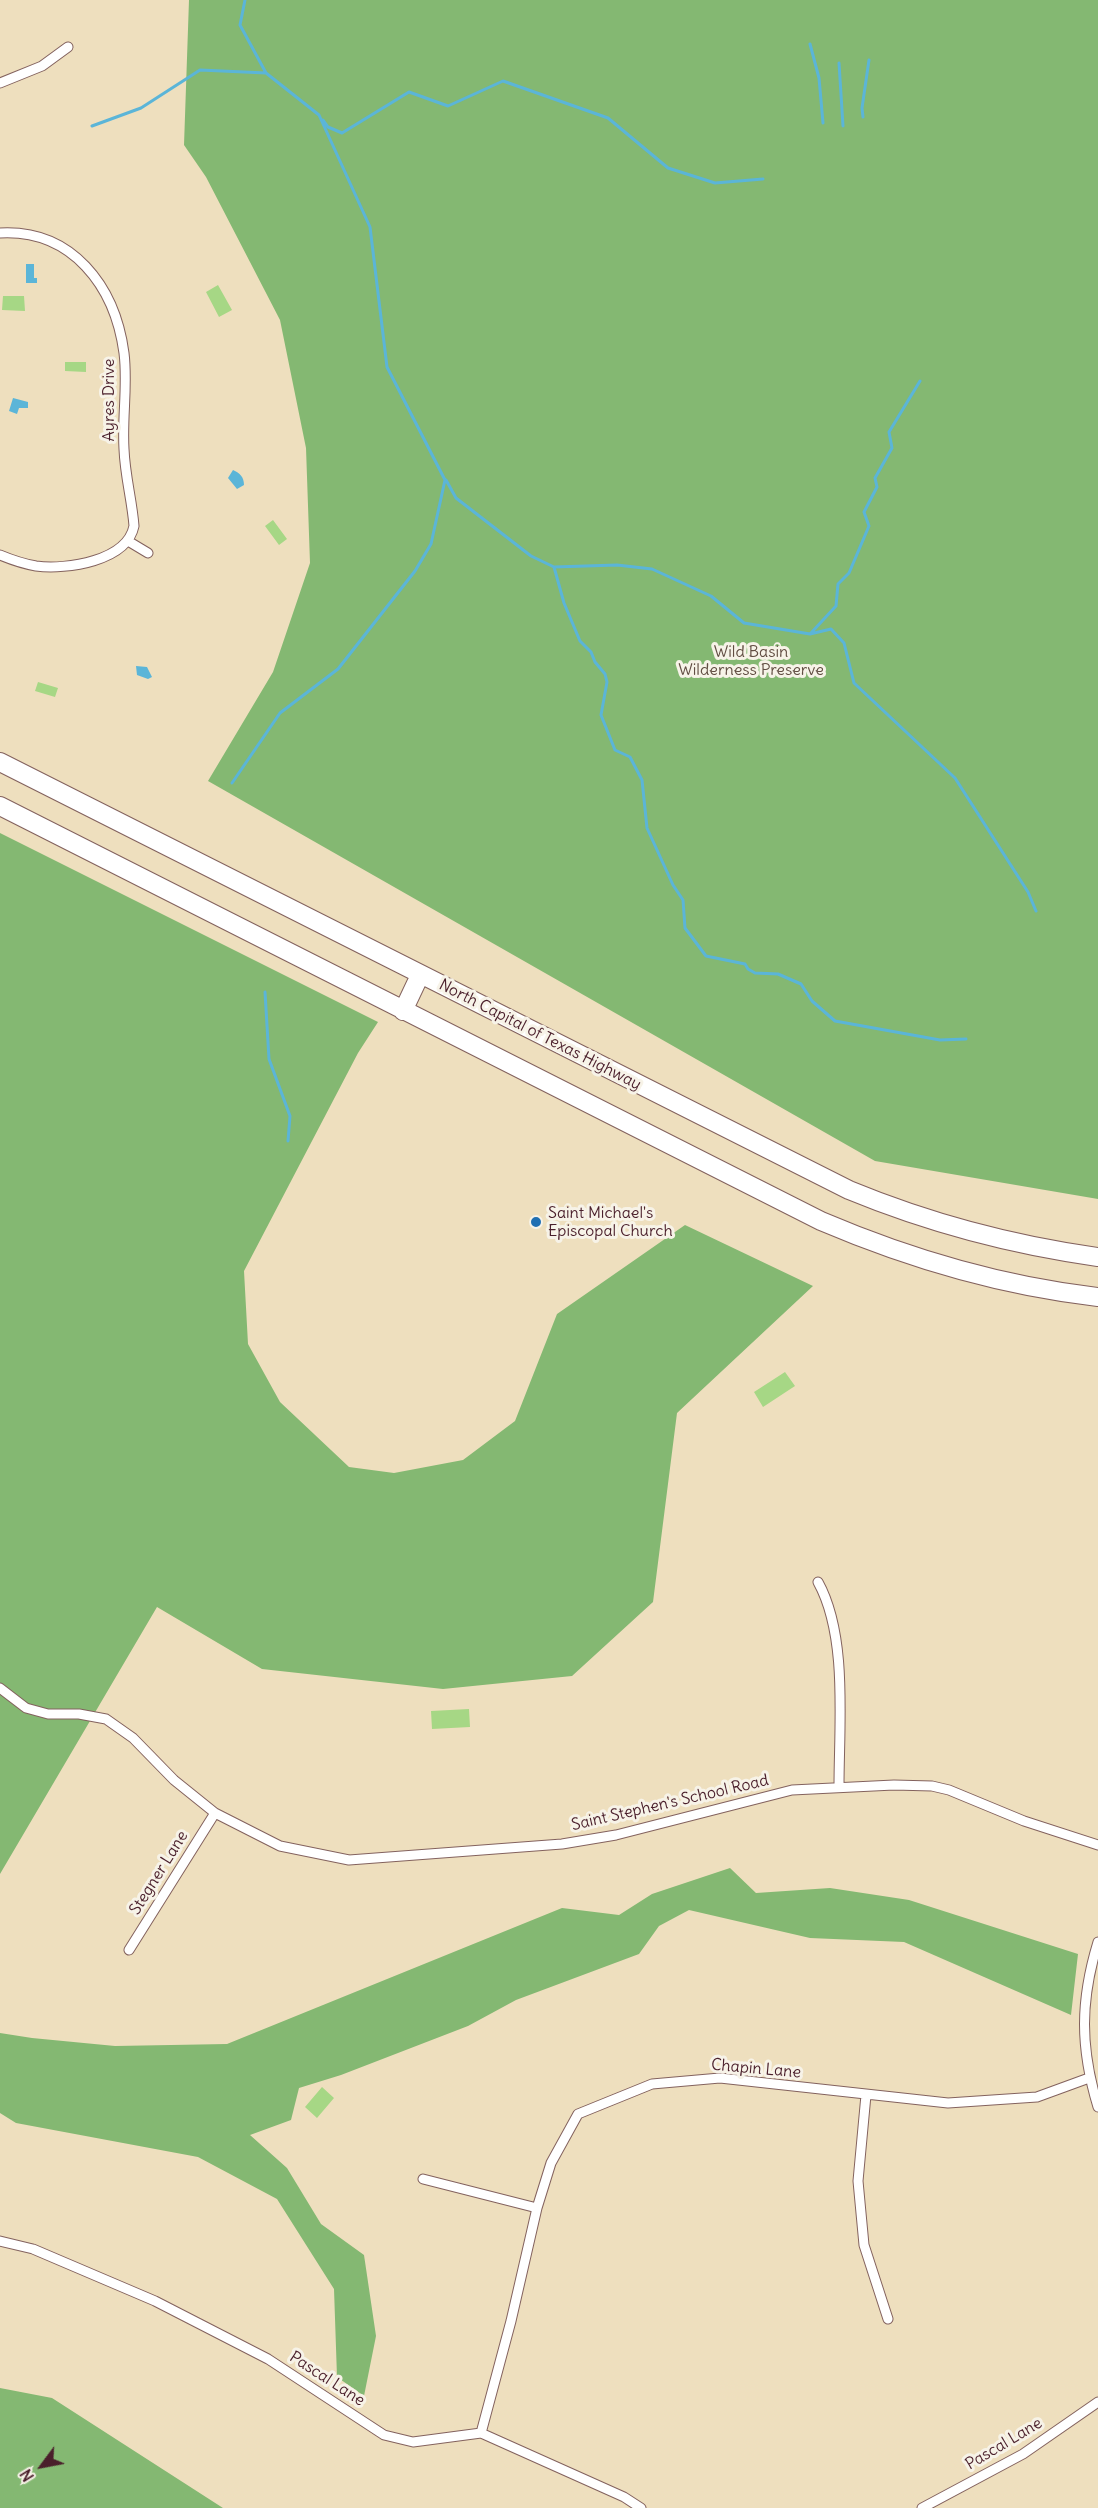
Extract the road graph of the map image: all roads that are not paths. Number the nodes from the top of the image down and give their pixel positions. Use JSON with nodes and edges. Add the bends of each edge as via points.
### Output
{"nodes":[{"id":1,"x":68,"y":47,"type":"dead end"},
{"id":2,"x":0,"y":83,"type":"edge"},
{"id":3,"x":0,"y":233,"type":"edge"},
{"id":4,"x":128,"y":542,"type":"junction"},
{"id":5,"x":148,"y":553,"type":"dead end"},
{"id":6,"x":0,"y":555,"type":"edge"},
{"id":7,"x":0,"y":762,"type":"edge"},
{"id":8,"x":0,"y":806,"type":"edge"},
{"id":9,"x":420,"y":975,"type":"junction"},
{"id":10,"x":403,"y":1011,"type":"junction"},
{"id":11,"x":1098,"y":1257,"type":"edge"},
{"id":12,"x":1098,"y":1297,"type":"edge"},
{"id":13,"x":818,"y":1582,"type":"dead end"},
{"id":14,"x":0,"y":1688,"type":"edge"},
{"id":15,"x":839,"y":1786,"type":"junction"},
{"id":16,"x":215,"y":1812,"type":"junction"},
{"id":17,"x":1098,"y":1845,"type":"edge"},
{"id":18,"x":1098,"y":1942,"type":"edge"},
{"id":19,"x":129,"y":1950,"type":"dead end"},
{"id":20,"x":1089,"y":2078,"type":"junction"},
{"id":21,"x":866,"y":2095,"type":"junction"},
{"id":22,"x":1098,"y":2107,"type":"edge"},
{"id":23,"x":423,"y":2179,"type":"dead end"},
{"id":24,"x":537,"y":2208,"type":"junction"},
{"id":25,"x":0,"y":2241,"type":"edge"},
{"id":26,"x":888,"y":2319,"type":"dead end"},
{"id":27,"x":1098,"y":2402,"type":"edge"},
{"id":28,"x":481,"y":2433,"type":"junction"},
{"id":29,"x":641,"y":2508,"type":"edge"},
{"id":30,"x":922,"y":2508,"type":"edge"}],
"edges":[{"from":1,"to":2,"type":"street","via":[[42,66]]},
{"from":3,"to":4,"type":"street","name":"Ayres Drive","via":[[30,234],[67,249],[89,269],[111,308],[125,366],[123,448],[134,526]]},
{"from":4,"to":5,"type":"street"},
{"from":4,"to":6,"type":"street","via":[[113,554],[61,566],[27,564]]},
{"from":7,"to":9,"type":"highway","name":"North Capital of Texas Highway"},
{"from":8,"to":10,"type":"highway"},
{"from":9,"to":10,"type":"highway"},
{"from":9,"to":11,"type":"highway","name":"North Capital of Texas Highway","via":[[849,1190],[976,1234]]},
{"from":10,"to":12,"type":"highway","via":[[850,1233],[902,1253],[980,1275],[1038,1289]]},
{"from":13,"to":15,"type":"street","via":[[837,1636]]},
{"from":14,"to":16,"type":"street","name":"Saint Stephen's School Road","via":[[26,1707],[48,1714],[106,1719],[134,1738],[174,1780]]},
{"from":15,"to":16,"type":"street","name":"Saint Stephen's School Road","via":[[770,1794],[616,1835],[562,1844],[349,1860],[280,1846]]},
{"from":15,"to":17,"type":"street","name":"Saint Stephen's School Road","via":[[932,1786]]},
{"from":16,"to":19,"type":"street","name":"Stegner Lane"},
{"from":18,"to":20,"type":"street","via":[[1089,1971],[1083,2023]]},
{"from":20,"to":21,"type":"street","name":"Chapin Lane","via":[[1036,2097],[948,2103]]},
{"from":20,"to":22,"type":"street"},
{"from":21,"to":24,"type":"street","name":"Chapin Lane","via":[[720,2078],[652,2084],[578,2114],[552,2163]]},
{"from":21,"to":26,"type":"street","via":[[858,2181],[864,2246]]},
{"from":23,"to":24,"type":"street"},
{"from":24,"to":28,"type":"street","name":"Chapin Lane"},
{"from":25,"to":28,"type":"street","name":"Pascal Lane","via":[[33,2249],[155,2301],[268,2359],[384,2435],[413,2442]]},
{"from":27,"to":30,"type":"street","name":"Pascal Lane","via":[[1023,2454]]},
{"from":28,"to":29,"type":"street"}]}
